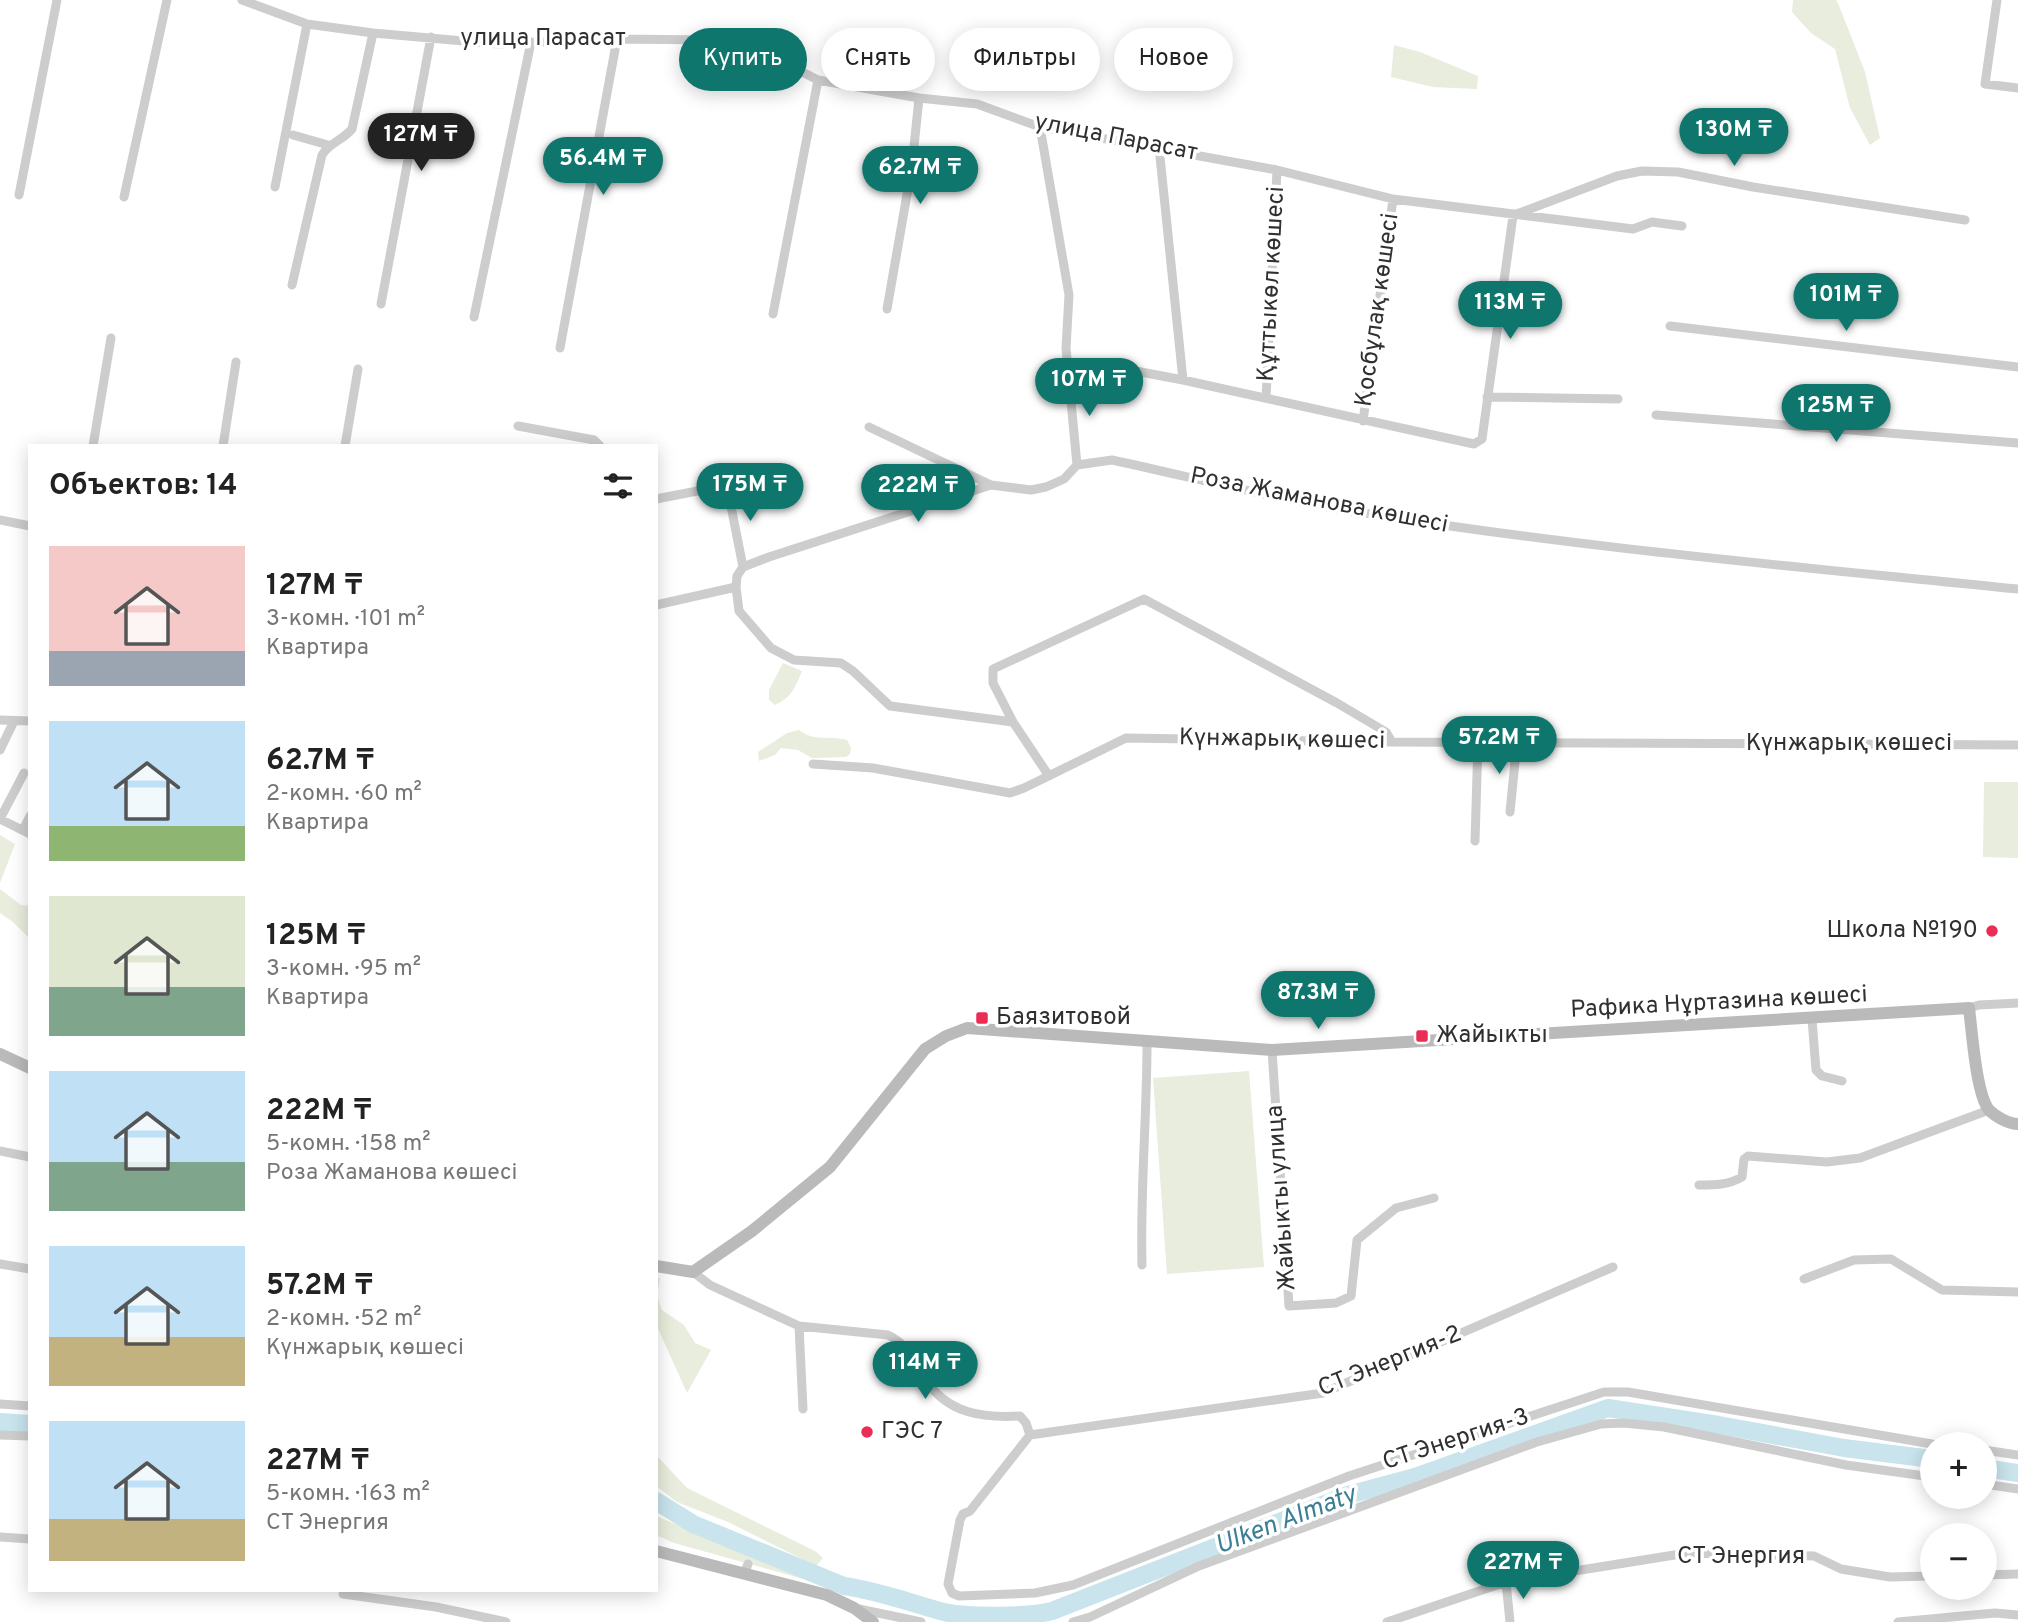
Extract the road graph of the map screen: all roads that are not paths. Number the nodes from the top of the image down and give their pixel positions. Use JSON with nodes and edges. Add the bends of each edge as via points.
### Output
{"nodes":[{"id":1,"x":57,"y":0,"type":"edge"},
{"id":2,"x":167,"y":0,"type":"edge"},
{"id":3,"x":242,"y":0,"type":"edge"},
{"id":4,"x":1997,"y":0,"type":"edge"},
{"id":5,"x":307,"y":24,"type":"junction"},
{"id":6,"x":373,"y":33,"type":"junction"},
{"id":7,"x":432,"y":37,"type":"junction"},
{"id":8,"x":617,"y":39,"type":"junction"},
{"id":9,"x":531,"y":42,"type":"junction"},
{"id":10,"x":818,"y":80,"type":"junction"},
{"id":11,"x":2018,"y":88,"type":"edge"},
{"id":12,"x":919,"y":98,"type":"junction"},
{"id":13,"x":1040,"y":127,"type":"junction"},
{"id":14,"x":293,"y":135,"type":"dead end"},
{"id":15,"x":328,"y":145,"type":"junction"},
{"id":16,"x":1159,"y":147,"type":"junction"},
{"id":17,"x":1277,"y":170,"type":"junction"},
{"id":18,"x":275,"y":187,"type":"dead end"},
{"id":19,"x":19,"y":195,"type":"dead end"},
{"id":20,"x":124,"y":197,"type":"dead end"},
{"id":21,"x":1392,"y":199,"type":"junction"},
{"id":22,"x":1513,"y":216,"type":"junction"},
{"id":23,"x":1965,"y":220,"type":"dead end"},
{"id":24,"x":1682,"y":226,"type":"dead end"},
{"id":25,"x":292,"y":285,"type":"dead end"},
{"id":26,"x":381,"y":304,"type":"dead end"},
{"id":27,"x":887,"y":309,"type":"dead end"},
{"id":28,"x":773,"y":314,"type":"dead end"},
{"id":29,"x":474,"y":317,"type":"dead end"},
{"id":30,"x":1671,"y":326,"type":"dead end"},
{"id":31,"x":111,"y":338,"type":"dead end"},
{"id":32,"x":560,"y":348,"type":"dead end"},
{"id":33,"x":236,"y":362,"type":"dead end"},
{"id":34,"x":2018,"y":367,"type":"edge"},
{"id":35,"x":358,"y":369,"type":"dead end"},
{"id":36,"x":1068,"y":374,"type":"junction"},
{"id":37,"x":1183,"y":380,"type":"junction"},
{"id":38,"x":1487,"y":397,"type":"junction"},
{"id":39,"x":1266,"y":398,"type":"junction"},
{"id":40,"x":1618,"y":399,"type":"dead end"},
{"id":41,"x":1656,"y":415,"type":"dead end"},
{"id":42,"x":1363,"y":421,"type":"junction"},
{"id":43,"x":518,"y":426,"type":"dead end"},
{"id":44,"x":869,"y":427,"type":"dead end"},
{"id":45,"x":2018,"y":443,"type":"edge"},
{"id":46,"x":93,"y":444,"type":"edge"},
{"id":47,"x":223,"y":444,"type":"edge"},
{"id":48,"x":345,"y":444,"type":"edge"},
{"id":49,"x":598,"y":444,"type":"edge"},
{"id":50,"x":1077,"y":465,"type":"junction"},
{"id":51,"x":791,"y":473,"type":"dead end"},
{"id":52,"x":990,"y":485,"type":"junction"},
{"id":53,"x":727,"y":486,"type":"junction"},
{"id":54,"x":658,"y":499,"type":"edge"},
{"id":55,"x":0,"y":520,"type":"edge"},
{"id":56,"x":28,"y":526,"type":"edge"},
{"id":57,"x":743,"y":567,"type":"junction"},
{"id":58,"x":736,"y":587,"type":"junction"},
{"id":59,"x":2018,"y":589,"type":"edge"},
{"id":60,"x":658,"y":605,"type":"edge"},
{"id":61,"x":0,"y":720,"type":"edge"},
{"id":62,"x":14,"y":721,"type":"junction"},
{"id":63,"x":28,"y":721,"type":"edge"},
{"id":64,"x":1013,"y":722,"type":"junction"},
{"id":65,"x":1391,"y":742,"type":"junction"},
{"id":66,"x":1478,"y":742,"type":"junction"},
{"id":67,"x":1517,"y":743,"type":"junction"},
{"id":68,"x":2018,"y":745,"type":"edge"},
{"id":69,"x":0,"y":750,"type":"edge"},
{"id":70,"x":813,"y":764,"type":"dead end"},
{"id":71,"x":24,"y":773,"type":"dead end"},
{"id":72,"x":1049,"y":776,"type":"junction"},
{"id":73,"x":1510,"y":812,"type":"dead end"},
{"id":74,"x":0,"y":819,"type":"edge"},
{"id":75,"x":26,"y":832,"type":"edge"},
{"id":76,"x":1475,"y":841,"type":"dead end"},
{"id":77,"x":2018,"y":1003,"type":"edge"},
{"id":78,"x":1969,"y":1009,"type":"junction"},
{"id":79,"x":1812,"y":1019,"type":"junction"},
{"id":80,"x":1147,"y":1043,"type":"junction"},
{"id":81,"x":1272,"y":1050,"type":"junction"},
{"id":82,"x":0,"y":1054,"type":"edge"},
{"id":83,"x":28,"y":1067,"type":"edge"},
{"id":84,"x":1842,"y":1081,"type":"dead end"},
{"id":85,"x":1989,"y":1110,"type":"junction"},
{"id":86,"x":2018,"y":1124,"type":"edge"},
{"id":87,"x":0,"y":1151,"type":"edge"},
{"id":88,"x":28,"y":1157,"type":"edge"},
{"id":89,"x":1699,"y":1185,"type":"dead end"},
{"id":90,"x":1434,"y":1198,"type":"dead end"},
{"id":91,"x":0,"y":1264,"type":"edge"},
{"id":92,"x":1142,"y":1265,"type":"dead end"},
{"id":93,"x":658,"y":1266,"type":"edge"},
{"id":94,"x":1613,"y":1267,"type":"dead end"},
{"id":95,"x":28,"y":1269,"type":"edge"},
{"id":96,"x":693,"y":1272,"type":"junction"},
{"id":97,"x":1804,"y":1279,"type":"dead end"},
{"id":98,"x":2018,"y":1292,"type":"edge"},
{"id":99,"x":799,"y":1326,"type":"junction"},
{"id":100,"x":0,"y":1404,"type":"edge"},
{"id":101,"x":28,"y":1406,"type":"edge"},
{"id":102,"x":803,"y":1409,"type":"dead end"},
{"id":103,"x":0,"y":1435,"type":"edge"},
{"id":104,"x":1030,"y":1435,"type":"junction"},
{"id":105,"x":28,"y":1436,"type":"edge"},
{"id":106,"x":1920,"y":1442,"type":"edge"},
{"id":107,"x":1997,"y":1452,"type":"edge"},
{"id":108,"x":2018,"y":1455,"type":"edge"},
{"id":109,"x":1920,"y":1475,"type":"edge"},
{"id":110,"x":1997,"y":1486,"type":"edge"},
{"id":111,"x":2018,"y":1489,"type":"edge"},
{"id":112,"x":0,"y":1537,"type":"edge"},
{"id":113,"x":28,"y":1539,"type":"edge"},
{"id":114,"x":658,"y":1551,"type":"edge"},
{"id":115,"x":2018,"y":1574,"type":"edge"},
{"id":116,"x":1997,"y":1575,"type":"edge"},
{"id":117,"x":1920,"y":1576,"type":"edge"},
{"id":118,"x":1506,"y":1583,"type":"junction"},
{"id":119,"x":343,"y":1594,"type":"dead end"},
{"id":120,"x":854,"y":1608,"type":"junction"},
{"id":121,"x":2018,"y":1615,"type":"edge"},
{"id":122,"x":506,"y":1622,"type":"edge"},
{"id":123,"x":873,"y":1622,"type":"edge"},
{"id":124,"x":921,"y":1622,"type":"edge"},
{"id":125,"x":1073,"y":1622,"type":"edge"},
{"id":126,"x":1387,"y":1622,"type":"edge"},
{"id":127,"x":1510,"y":1622,"type":"edge"},
{"id":128,"x":1898,"y":1622,"type":"edge"}],
"edges":[{"from":1,"to":19,"type":"street"},
{"from":2,"to":20,"type":"street"},
{"from":3,"to":5,"type":"street","name":"улица Парасат"},
{"from":4,"to":11,"type":"street","via":[[1985,84]]},
{"from":5,"to":6,"type":"street","name":"улица Парасат"},
{"from":5,"to":18,"type":"street"},
{"from":6,"to":7,"type":"street","name":"улица Парасат"},
{"from":6,"to":15,"type":"street","via":[[352,129]]},
{"from":7,"to":9,"type":"street","name":"улица Парасат","via":[[498,44]]},
{"from":7,"to":26,"type":"street"},
{"from":8,"to":9,"type":"street","name":"улица Парасат"},
{"from":8,"to":10,"type":"street","name":"улица Парасат","via":[[745,43]]},
{"from":8,"to":32,"type":"street"},
{"from":9,"to":29,"type":"street"},
{"from":10,"to":12,"type":"street","name":"улица Парасат"},
{"from":10,"to":28,"type":"street"},
{"from":12,"to":13,"type":"street","name":"улица Парасат","via":[[977,104]]},
{"from":12,"to":27,"type":"street"},
{"from":13,"to":16,"type":"street","name":"улица Парасат"},
{"from":13,"to":36,"type":"street","via":[[1069,295]]},
{"from":14,"to":15,"type":"street"},
{"from":15,"to":25,"type":"street"},
{"from":16,"to":17,"type":"street","name":"улица Парасат"},
{"from":16,"to":37,"type":"street"},
{"from":17,"to":21,"type":"street","name":"улица Парасат"},
{"from":17,"to":39,"type":"street","name":"Құттыкөл көшесі"},
{"from":21,"to":22,"type":"street","name":"улица Парасат"},
{"from":21,"to":42,"type":"street","name":"Қосбұлақ көшесі"},
{"from":22,"to":23,"type":"street","via":[[1616,176],[1642,171],[1678,172]]},
{"from":22,"to":24,"type":"street","name":"улица Парасат","via":[[1633,229],[1652,222]]},
{"from":22,"to":38,"type":"street"},
{"from":30,"to":34,"type":"street"},
{"from":31,"to":46,"type":"street"},
{"from":33,"to":47,"type":"street"},
{"from":35,"to":48,"type":"street"},
{"from":36,"to":37,"type":"street","via":[[1104,365]]},
{"from":36,"to":50,"type":"street"},
{"from":37,"to":39,"type":"street"},
{"from":38,"to":40,"type":"street"},
{"from":38,"to":42,"type":"street","via":[[1482,439],[1474,444]]},
{"from":39,"to":42,"type":"street"},
{"from":41,"to":45,"type":"street"},
{"from":43,"to":49,"type":"street"},
{"from":44,"to":52,"type":"street"},
{"from":50,"to":52,"type":"street","name":"Роза Жаманова көшесі","via":[[1064,479],[1046,487],[1031,490]]},
{"from":50,"to":59,"type":"street","name":"Роза Жаманова көшесі","via":[[1112,460],[1332,508],[1488,531]]},
{"from":51,"to":53,"type":"street"},
{"from":52,"to":57,"type":"street","name":"Роза Жаманова көшесі"},
{"from":53,"to":54,"type":"street"},
{"from":53,"to":57,"type":"street"},
{"from":55,"to":56,"type":"street"},
{"from":57,"to":58,"type":"street"},
{"from":58,"to":60,"type":"street"},
{"from":58,"to":64,"type":"street","via":[[740,611],[771,648],[794,660],[841,663],[890,706]]},
{"from":61,"to":62,"type":"street"},
{"from":62,"to":63,"type":"street"},
{"from":62,"to":69,"type":"street"},
{"from":64,"to":65,"type":"street","via":[[993,683],[993,669],[1144,599],[1337,702],[1386,732]]},
{"from":64,"to":72,"type":"street"},
{"from":65,"to":66,"type":"street","name":"Күнжарық көшесі"},
{"from":65,"to":72,"type":"street","name":"Күнжарық көшесі","via":[[1126,738]]},
{"from":66,"to":67,"type":"street","name":"Күнжарық көшесі"},
{"from":66,"to":76,"type":"street"},
{"from":67,"to":68,"type":"street","name":"Күнжарық көшесі"},
{"from":67,"to":73,"type":"street"},
{"from":70,"to":72,"type":"street","name":"Күнжарық көшесі","via":[[873,768],[1010,793]]},
{"from":71,"to":74,"type":"street"},
{"from":74,"to":75,"type":"street"},
{"from":77,"to":78,"type":"street","name":"Рафика Нұртазина көшесі"},
{"from":78,"to":79,"type":"street","name":"Рафика Нұртазина көшесі"},
{"from":78,"to":85,"type":"street","via":[[1981,1090]]},
{"from":79,"to":81,"type":"street","name":"Рафика Нұртазина көшесі"},
{"from":79,"to":84,"type":"street","via":[[1816,1070]]},
{"from":80,"to":81,"type":"street","name":"Рафика Нұртазина көшесі"},
{"from":80,"to":92,"type":"street"},
{"from":80,"to":96,"type":"street","name":"Рафика Нұртазина көшесі","via":[[967,1028],[946,1036],[925,1049],[830,1167]]},
{"from":81,"to":90,"type":"street","name":"Жайыкты улица","via":[[1289,1306],[1336,1303],[1350,1296],[1357,1240],[1396,1208]]},
{"from":82,"to":83,"type":"street"},
{"from":85,"to":86,"type":"street"},
{"from":85,"to":89,"type":"street","via":[[1860,1158],[1827,1162],[1748,1156],[1737,1180]]},
{"from":87,"to":88,"type":"street"},
{"from":91,"to":95,"type":"street"},
{"from":93,"to":96,"type":"street"},
{"from":94,"to":104,"type":"street","name":"СТ Энергия-2","via":[[1323,1393]]},
{"from":96,"to":99,"type":"street","via":[[710,1285]]},
{"from":97,"to":98,"type":"street","via":[[1854,1260],[1891,1259],[1942,1290]]},
{"from":99,"to":102,"type":"street"},
{"from":99,"to":104,"type":"street","via":[[900,1340],[944,1400],[975,1415],[1020,1416]]},
{"from":100,"to":101,"type":"street"},
{"from":103,"to":105,"type":"street"},
{"from":104,"to":106,"type":"street","name":"СТ Энергия-3","via":[[960,1520],[948,1584],[952,1593],[1035,1593],[1073,1585],[1349,1476],[1604,1392],[1628,1392]]},
{"from":107,"to":108,"type":"street"},
{"from":109,"to":125,"type":"street","via":[[1846,1465],[1664,1427],[1601,1424],[1537,1442],[1212,1561]]},
{"from":110,"to":111,"type":"street"},
{"from":112,"to":113,"type":"street"},
{"from":114,"to":120,"type":"street","via":[[746,1569]]},
{"from":115,"to":116,"type":"street"},
{"from":117,"to":118,"type":"street","name":"СТ Энергия","via":[[1841,1569],[1814,1556],[1687,1553]]},
{"from":118,"to":126,"type":"street","name":"СТ Энергия"},
{"from":118,"to":127,"type":"street"},
{"from":119,"to":122,"type":"street"},
{"from":120,"to":123,"type":"street"},
{"from":120,"to":124,"type":"street"},
{"from":121,"to":128,"type":"street"}]}
